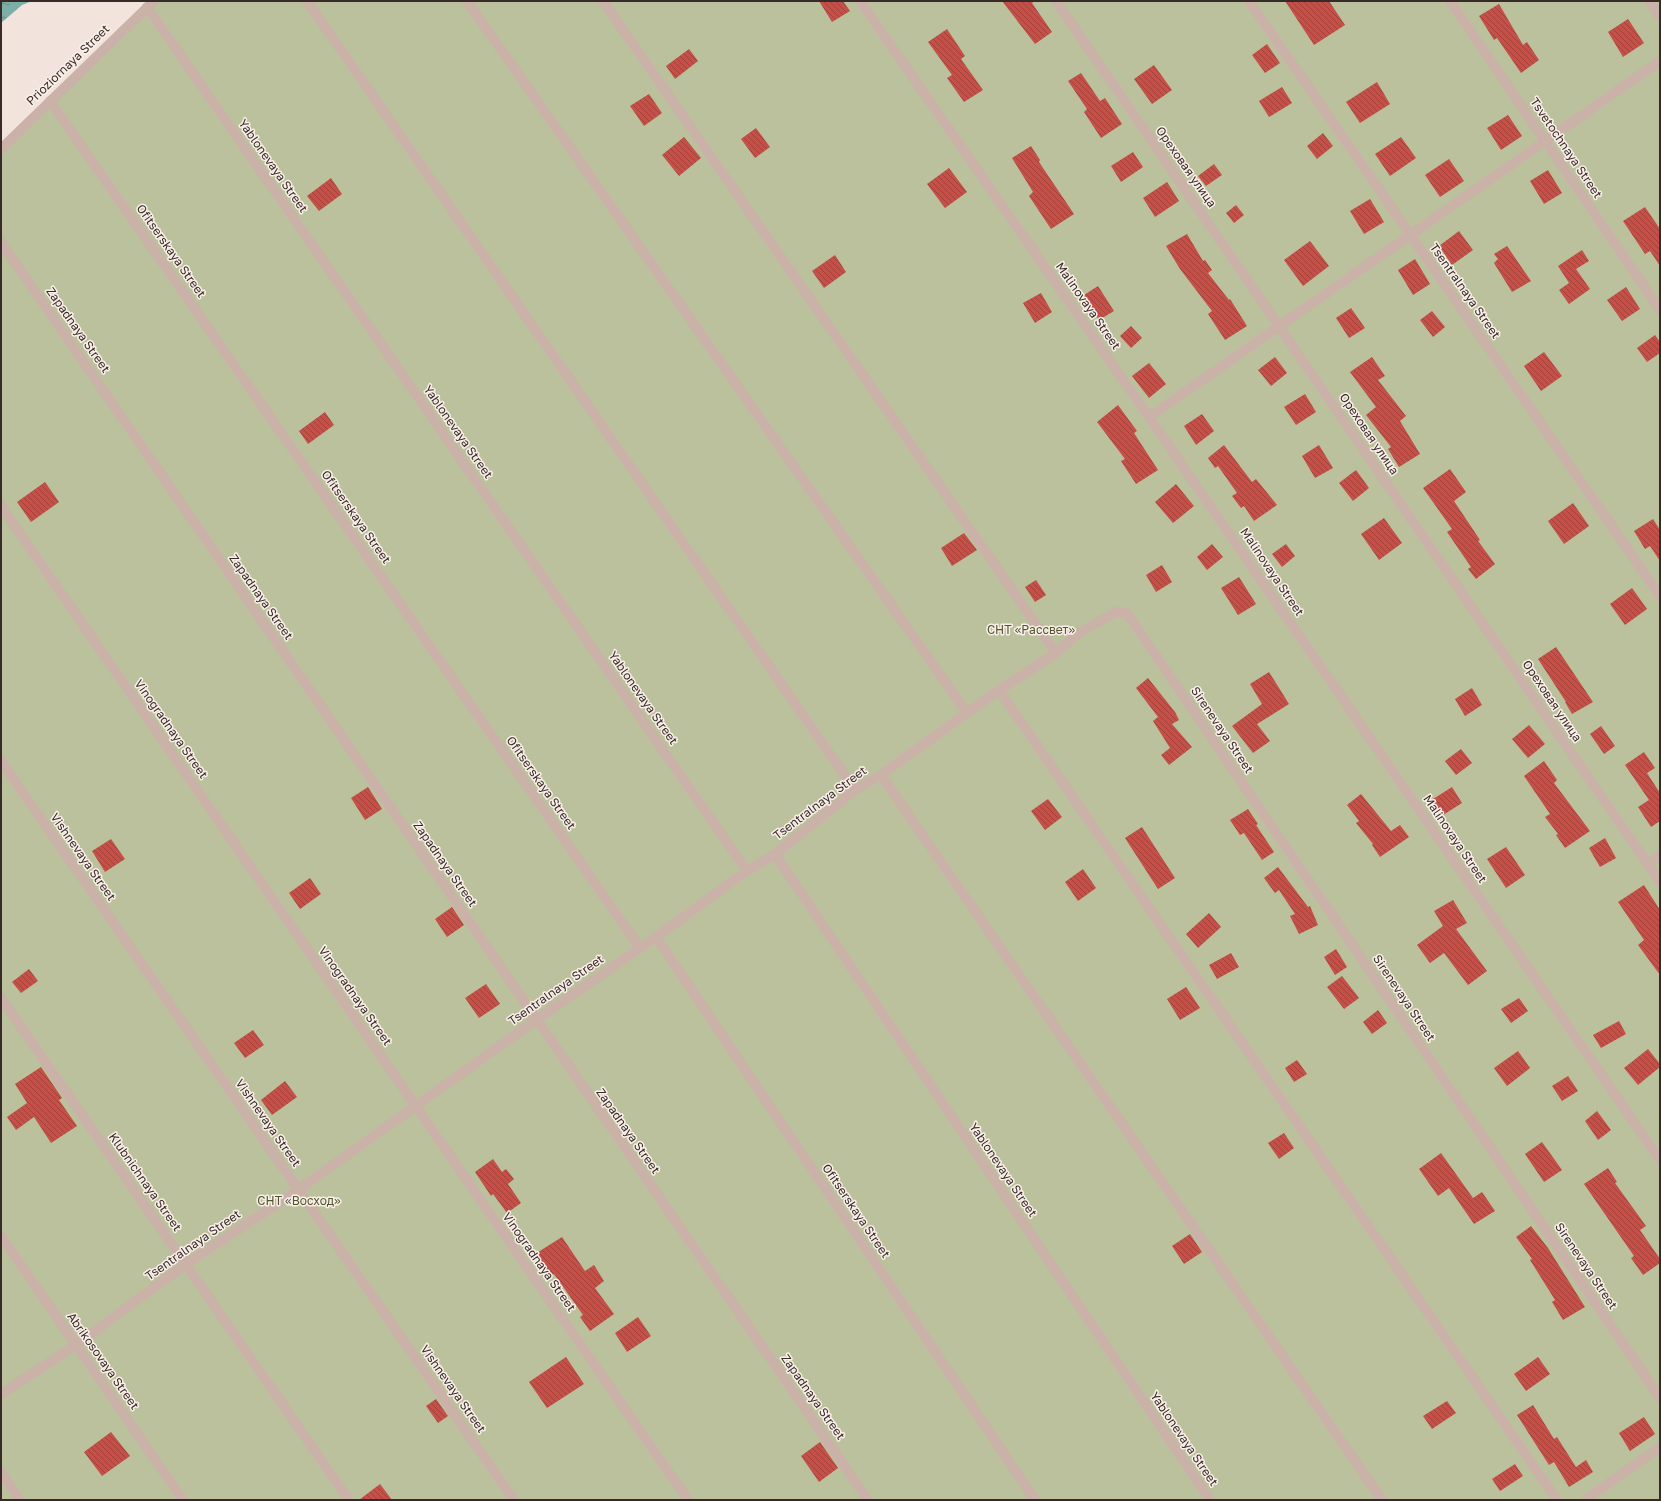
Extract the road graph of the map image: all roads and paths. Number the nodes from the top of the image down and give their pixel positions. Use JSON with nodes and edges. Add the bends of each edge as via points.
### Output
{"nodes":[{"id":1,"x":307,"y":1,"type":"edge"},
{"id":2,"x":467,"y":1,"type":"edge"},
{"id":3,"x":603,"y":1,"type":"edge"},
{"id":4,"x":860,"y":1,"type":"edge"},
{"id":5,"x":1056,"y":1,"type":"edge"},
{"id":6,"x":1249,"y":1,"type":"edge"},
{"id":7,"x":1450,"y":1,"type":"edge"},
{"id":8,"x":1649,"y":1,"type":"edge"},
{"id":9,"x":151,"y":4,"type":"edge"},
{"id":10,"x":1660,"y":18,"type":"edge"},
{"id":11,"x":1660,"y":61,"type":"edge"},
{"id":12,"x":50,"y":100,"type":"junction"},
{"id":13,"x":1546,"y":142,"type":"junction"},
{"id":14,"x":1,"y":149,"type":"edge"},
{"id":15,"x":1411,"y":236,"type":"junction"},
{"id":16,"x":1,"y":242,"type":"edge"},
{"id":17,"x":1660,"y":310,"type":"edge"},
{"id":18,"x":1279,"y":325,"type":"junction"},
{"id":19,"x":1150,"y":417,"type":"junction"},
{"id":20,"x":1,"y":506,"type":"edge"},
{"id":21,"x":1660,"y":596,"type":"edge"},
{"id":22,"x":1127,"y":613,"type":"joint"},
{"id":23,"x":1056,"y":653,"type":"junction"},
{"id":24,"x":999,"y":690,"type":"junction"},
{"id":25,"x":967,"y":713,"type":"junction"},
{"id":26,"x":1,"y":761,"type":"edge"},
{"id":27,"x":881,"y":775,"type":"junction"},
{"id":28,"x":855,"y":790,"type":"junction"},
{"id":29,"x":775,"y":854,"type":"junction"},
{"id":30,"x":1660,"y":855,"type":"edge"},
{"id":31,"x":1648,"y":864,"type":"junction"},
{"id":32,"x":747,"y":871,"type":"junction"},
{"id":33,"x":1660,"y":882,"type":"edge"},
{"id":34,"x":656,"y":937,"type":"junction"},
{"id":35,"x":640,"y":948,"type":"junction"},
{"id":36,"x":1,"y":998,"type":"edge"},
{"id":37,"x":536,"y":1020,"type":"junction"},
{"id":38,"x":415,"y":1106,"type":"junction"},
{"id":39,"x":1660,"y":1160,"type":"edge"},
{"id":40,"x":298,"y":1190,"type":"junction"},
{"id":41,"x":1,"y":1236,"type":"edge"},
{"id":42,"x":186,"y":1264,"type":"junction"},
{"id":43,"x":76,"y":1344,"type":"junction"},
{"id":44,"x":1,"y":1394,"type":"edge"},
{"id":45,"x":1660,"y":1398,"type":"edge"},
{"id":46,"x":1660,"y":1447,"type":"edge"},
{"id":47,"x":1,"y":1472,"type":"edge"},
{"id":48,"x":20,"y":1500,"type":"edge"},
{"id":49,"x":183,"y":1500,"type":"edge"},
{"id":50,"x":349,"y":1500,"type":"edge"},
{"id":51,"x":514,"y":1500,"type":"edge"},
{"id":52,"x":688,"y":1500,"type":"edge"},
{"id":53,"x":868,"y":1500,"type":"edge"},
{"id":54,"x":1035,"y":1500,"type":"edge"},
{"id":55,"x":1210,"y":1500,"type":"edge"},
{"id":56,"x":1382,"y":1500,"type":"edge"},
{"id":57,"x":1557,"y":1500,"type":"edge"},
{"id":58,"x":1585,"y":1500,"type":"edge"}],
"edges":[{"from":1,"to":28,"type":"street"},
{"from":2,"to":25,"type":"street"},
{"from":3,"to":23,"type":"street"},
{"from":4,"to":19,"type":"street","name":"Malinovaya Street"},
{"from":5,"to":18,"type":"street","name":"Ореховая улица"},
{"from":6,"to":15,"type":"street","name":"Tsentralnaya Street"},
{"from":7,"to":13,"type":"street","name":"Tsvetochnaya Street"},
{"from":8,"to":10,"type":"street"},
{"from":9,"to":12,"type":"street","name":"Prioziornaya Street"},
{"from":9,"to":32,"type":"street","name":"Yablonevaya Street"},
{"from":11,"to":13,"type":"street"},
{"from":12,"to":14,"type":"street","name":"Prioziornaya Street"},
{"from":12,"to":35,"type":"street","name":"Ofitserskaya Street"},
{"from":13,"to":15,"type":"street"},
{"from":13,"to":17,"type":"street","name":"Tsvetochnaya Street"},
{"from":15,"to":18,"type":"street"},
{"from":15,"to":21,"type":"street","name":"Tsentralnaya Street"},
{"from":16,"to":37,"type":"street","name":"Zapadnaya Street"},
{"from":18,"to":19,"type":"street"},
{"from":18,"to":31,"type":"street","name":"Ореховая улица"},
{"from":19,"to":39,"type":"street","name":"Malinovaya Street"},
{"from":20,"to":38,"type":"street","name":"Vinogradnaya Street"},
{"from":22,"to":23,"type":"street","name":"Tsentralnaya Street","via":[[1116,612],[1106,617],[1079,633]]},
{"from":22,"to":45,"type":"street","name":"Sirenevaya Street"},
{"from":23,"to":24,"type":"street","name":"Tsentralnaya Street"},
{"from":24,"to":25,"type":"street","name":"Tsentralnaya Street"},
{"from":24,"to":57,"type":"street"},
{"from":25,"to":27,"type":"street","name":"Tsentralnaya Street"},
{"from":26,"to":40,"type":"street","name":"Vishnevaya Street"},
{"from":27,"to":28,"type":"street","name":"Tsentralnaya Street"},
{"from":27,"to":56,"type":"street"},
{"from":28,"to":29,"type":"street","name":"Tsentralnaya Street"},
{"from":29,"to":32,"type":"street","name":"Tsentralnaya Street"},
{"from":29,"to":55,"type":"street","name":"Yablonevaya Street"},
{"from":30,"to":31,"type":"street"},
{"from":31,"to":33,"type":"street","name":"Ореховая улица"},
{"from":32,"to":34,"type":"street","name":"Tsentralnaya Street"},
{"from":34,"to":35,"type":"street","name":"Tsentralnaya Street"},
{"from":34,"to":54,"type":"street","name":"Ofitserskaya Street"},
{"from":35,"to":37,"type":"street","name":"Tsentralnaya Street"},
{"from":36,"to":42,"type":"street","name":"Klubnichnaya Street"},
{"from":37,"to":38,"type":"street","name":"Tsentralnaya Street"},
{"from":37,"to":53,"type":"street","name":"Zapadnaya Street"},
{"from":38,"to":40,"type":"street","name":"Tsentralnaya Street"},
{"from":38,"to":52,"type":"street","name":"Vinogradnaya Street"},
{"from":40,"to":42,"type":"street","name":"Tsentralnaya Street"},
{"from":40,"to":51,"type":"street","name":"Vishnevaya Street"},
{"from":41,"to":43,"type":"street","name":"Abrikosovaya Street"},
{"from":42,"to":43,"type":"street","name":"Tsentralnaya Street"},
{"from":42,"to":50,"type":"street","name":"Klubnichnaya Street"},
{"from":43,"to":44,"type":"street","name":"Tsentralnaya Street"},
{"from":43,"to":49,"type":"street","name":"Abrikosovaya Street"},
{"from":46,"to":58,"type":"street"},
{"from":47,"to":48,"type":"street"}]}
